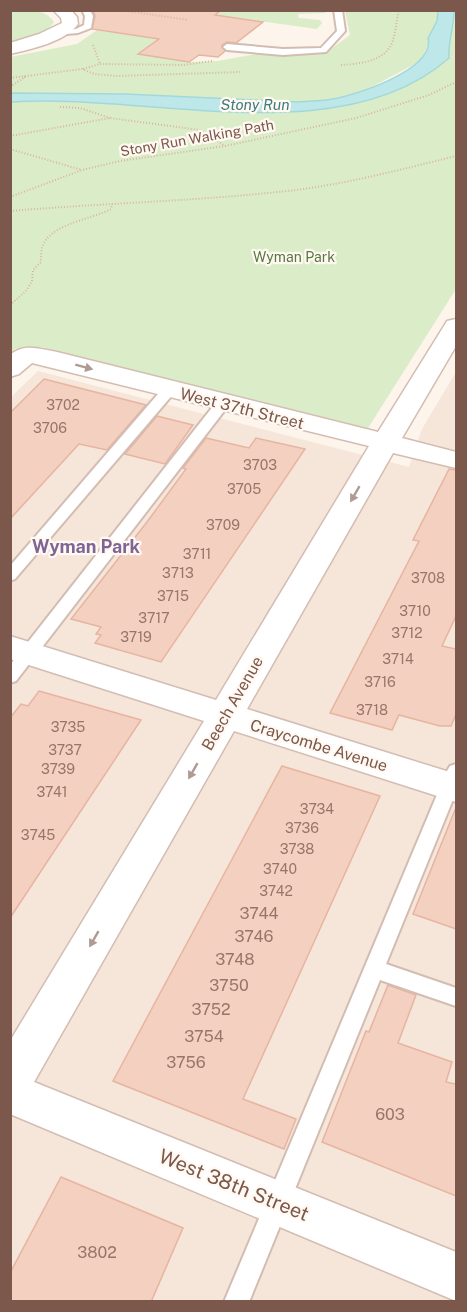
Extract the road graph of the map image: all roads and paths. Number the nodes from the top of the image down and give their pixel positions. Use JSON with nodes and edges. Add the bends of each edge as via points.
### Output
{"nodes":[{"id":1,"x":62,"y":10,"type":"edge"},
{"id":2,"x":86,"y":10,"type":"edge"},
{"id":3,"x":120,"y":10,"type":"edge"},
{"id":4,"x":339,"y":10,"type":"edge"},
{"id":5,"x":188,"y":20,"type":"dead end"},
{"id":6,"x":57,"y":33,"type":"junction"},
{"id":7,"x":227,"y":47,"type":"dead end"},
{"id":8,"x":10,"y":49,"type":"edge"},
{"id":9,"x":256,"y":50,"type":"junction"},
{"id":10,"x":82,"y":69,"type":"dead end"},
{"id":11,"x":22,"y":75,"type":"dead end"},
{"id":12,"x":456,"y":82,"type":"edge"},
{"id":13,"x":10,"y":87,"type":"edge"},
{"id":14,"x":60,"y":107,"type":"dead end"},
{"id":15,"x":110,"y":118,"type":"junction"},
{"id":16,"x":10,"y":136,"type":"edge"},
{"id":17,"x":225,"y":146,"type":"junction"},
{"id":18,"x":10,"y":149,"type":"edge"},
{"id":19,"x":456,"y":156,"type":"edge"},
{"id":20,"x":82,"y":170,"type":"junction"},
{"id":21,"x":10,"y":197,"type":"edge"},
{"id":22,"x":112,"y":204,"type":"junction"},
{"id":23,"x":10,"y":211,"type":"edge"},
{"id":24,"x":10,"y":305,"type":"edge"},
{"id":25,"x":456,"y":329,"type":"edge"},
{"id":26,"x":19,"y":362,"type":"edge"},
{"id":27,"x":169,"y":390,"type":"junction"},
{"id":28,"x":223,"y":404,"type":"junction"},
{"id":29,"x":385,"y":443,"type":"junction"},
{"id":30,"x":456,"y":460,"type":"edge"},
{"id":31,"x":10,"y":576,"type":"edge"},
{"id":32,"x":17,"y":659,"type":"edge"},
{"id":33,"x":225,"y":715,"type":"junction"},
{"id":34,"x":454,"y":781,"type":"edge"},
{"id":35,"x":375,"y":969,"type":"junction"},
{"id":36,"x":456,"y":997,"type":"edge"},
{"id":37,"x":10,"y":1082,"type":"edge"},
{"id":38,"x":10,"y":1093,"type":"edge"},
{"id":39,"x":278,"y":1203,"type":"junction"},
{"id":40,"x":456,"y":1276,"type":"edge"},
{"id":41,"x":236,"y":1302,"type":"edge"}],
"edges":[{"from":1,"to":6,"type":"street","via":[[70,24]]},
{"from":2,"to":6,"type":"lane","via":[[88,26]]},
{"from":3,"to":5,"type":"path"},
{"from":4,"to":9,"type":"lane","via":[[339,36],[323,50]]},
{"from":6,"to":8,"type":"street"},
{"from":7,"to":9,"type":"lane"},
{"from":9,"to":10,"type":"path","via":[[184,65],[100,64]]},
{"from":11,"to":13,"type":"path","via":[[25,77]]},
{"from":12,"to":17,"type":"path","name":"Stony Run Walking Path","via":[[429,95],[356,118]]},
{"from":14,"to":15,"type":"path","via":[[80,108]]},
{"from":15,"to":16,"type":"path"},
{"from":15,"to":17,"type":"path","via":[[200,130]]},
{"from":17,"to":20,"type":"path","name":"Stony Run Walking Path"},
{"from":18,"to":20,"type":"path"},
{"from":19,"to":22,"type":"path","via":[[307,188]]},
{"from":20,"to":21,"type":"path","name":"Stony Run Walking Path"},
{"from":22,"to":23,"type":"path"},
{"from":22,"to":24,"type":"path","via":[[104,213],[60,229],[45,242],[41,262],[33,270],[34,278],[25,295]]},
{"from":25,"to":29,"type":"street","name":"Beech Avenue"},
{"from":26,"to":27,"type":"street","name":"West 37th Street","one_way":true},
{"from":27,"to":28,"type":"street","name":"West 37th Street"},
{"from":27,"to":31,"type":"lane"},
{"from":28,"to":29,"type":"street","name":"West 37th Street"},
{"from":28,"to":32,"type":"lane"},
{"from":29,"to":30,"type":"street","name":"West 37th Street"},
{"from":29,"to":33,"type":"street","name":"Beech Avenue","one_way":true},
{"from":32,"to":33,"type":"street","name":"Craycombe Avenue"},
{"from":33,"to":34,"type":"street","name":"Craycombe Avenue"},
{"from":33,"to":37,"type":"street","name":"Beech Avenue","one_way":true},
{"from":34,"to":35,"type":"lane"},
{"from":35,"to":36,"type":"lane"},
{"from":35,"to":39,"type":"lane"},
{"from":38,"to":39,"type":"street","name":"West 38th Street"},
{"from":39,"to":40,"type":"street","name":"West 38th Street"},
{"from":39,"to":41,"type":"lane"}]}
